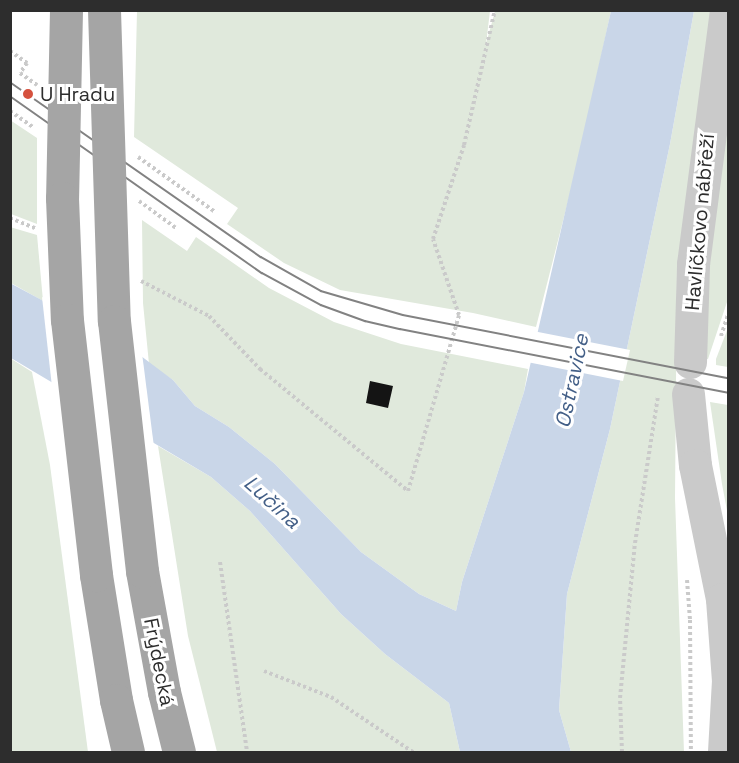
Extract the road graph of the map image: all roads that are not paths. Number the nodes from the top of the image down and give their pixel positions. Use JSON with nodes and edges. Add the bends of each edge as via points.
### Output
{"nodes":[{"id":1,"x":66,"y":10,"type":"edge"},
{"id":2,"x":104,"y":10,"type":"edge"},
{"id":3,"x":726,"y":10,"type":"edge"},
{"id":4,"x":690,"y":362,"type":"dead end"},
{"id":5,"x":688,"y":394,"type":"dead end"},
{"id":6,"x":128,"y":753,"type":"edge"},
{"id":7,"x":179,"y":753,"type":"edge"},
{"id":8,"x":724,"y":753,"type":"edge"}],
"edges":[{"from":1,"to":6,"type":"main road","bridge":true,"via":[[62,198],[67,320],[96,575]]},
{"from":2,"to":7,"type":"main road","name":"Frýdecká","bridge":true,"via":[[114,321],[142,571]]},
{"from":3,"to":4,"type":"street","name":"Havlíčkovo nábřeží","via":[[693,264]]},
{"from":5,"to":8,"type":"street","via":[[695,465],[722,599],[728,680]]}]}
